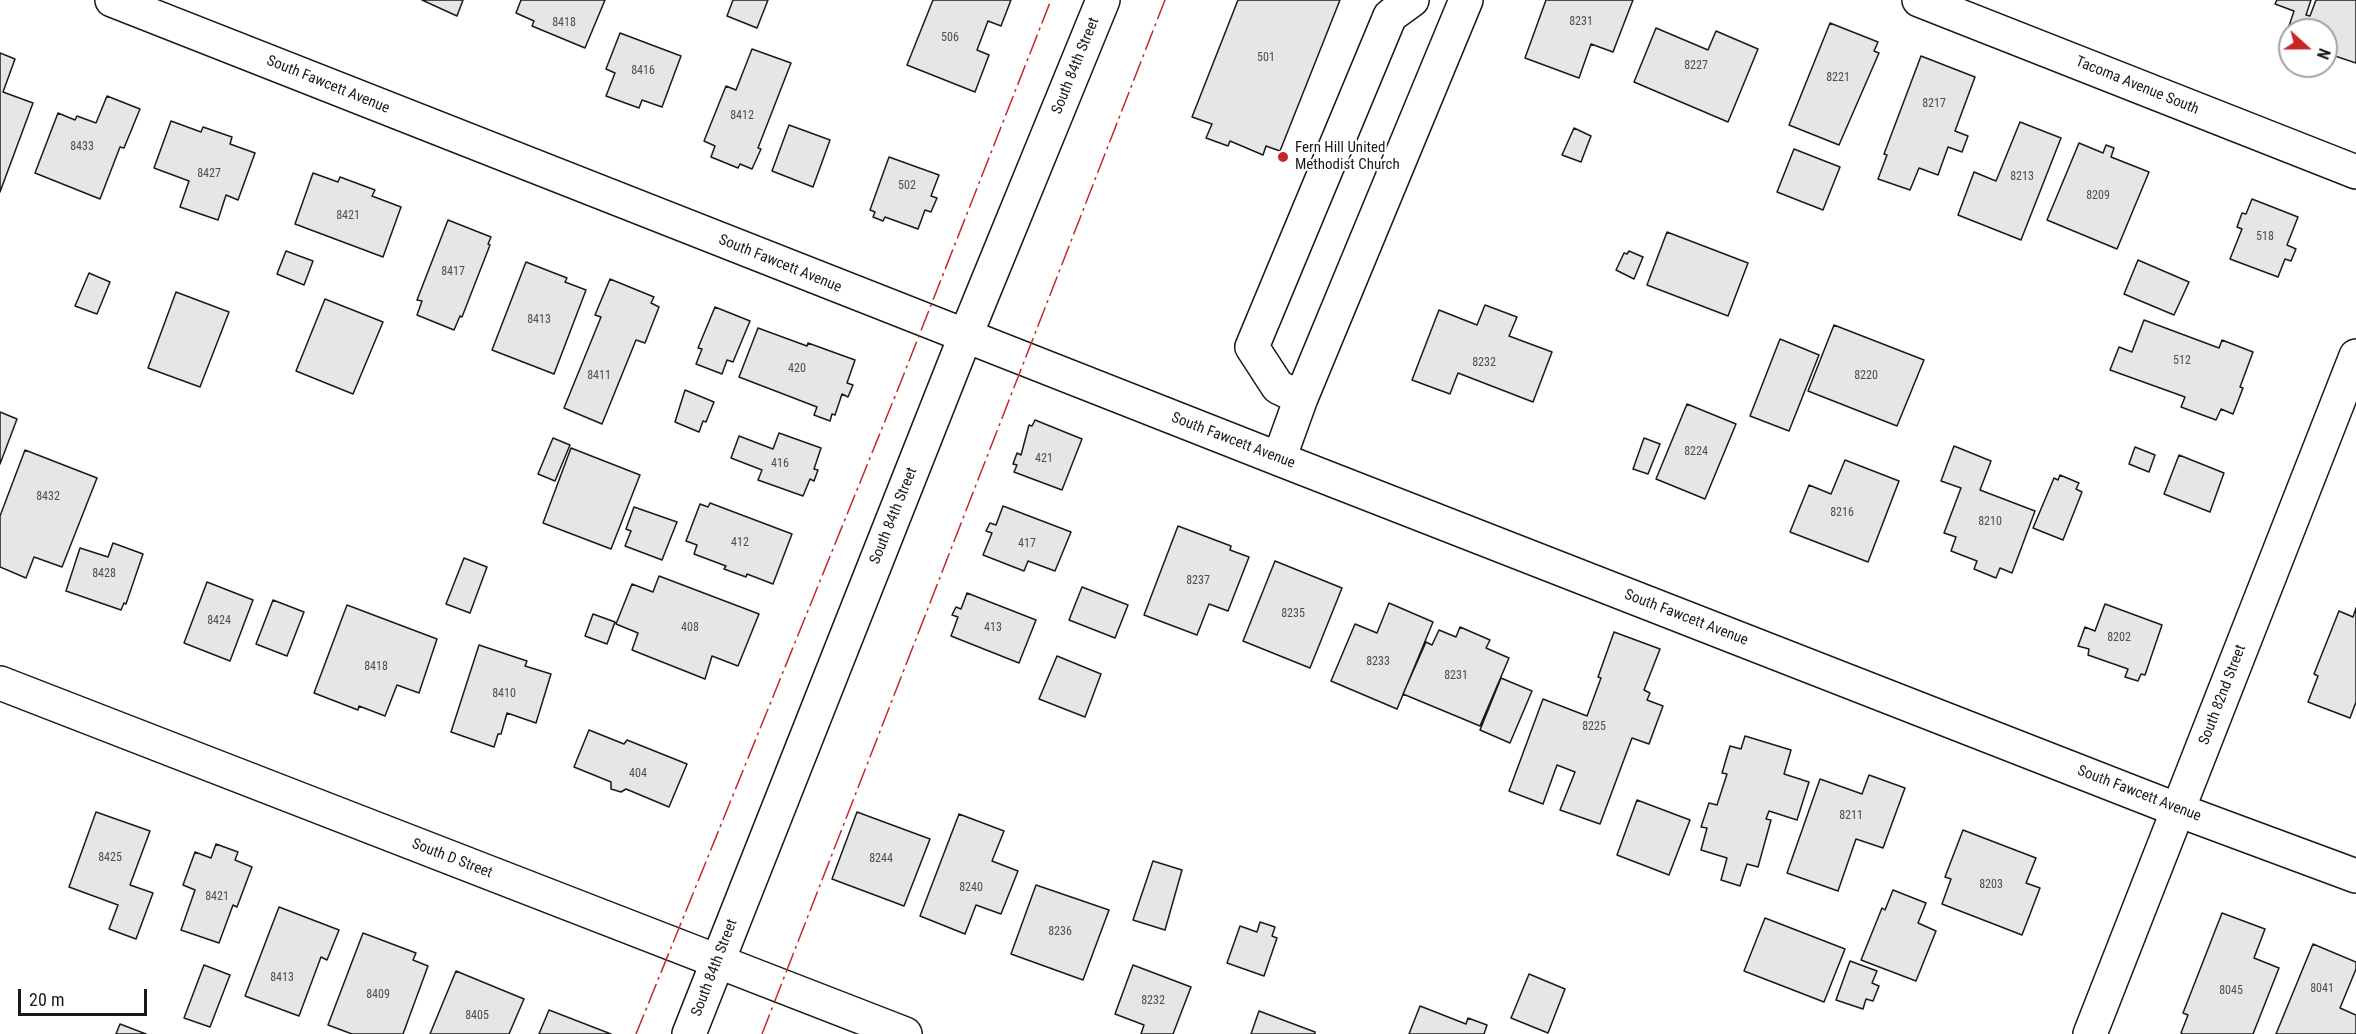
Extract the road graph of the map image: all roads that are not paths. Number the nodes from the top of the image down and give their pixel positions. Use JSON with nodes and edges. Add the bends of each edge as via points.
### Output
{"nodes":[{"id":1,"x":112,"y":0,"type":"edge"},
{"id":2,"x":1102,"y":0,"type":"edge"},
{"id":3,"x":1412,"y":0,"type":"edge"},
{"id":4,"x":1466,"y":0,"type":"edge"},
{"id":5,"x":1919,"y":0,"type":"edge"},
{"id":6,"x":2356,"y":172,"type":"edge"},
{"id":7,"x":965,"y":337,"type":"junction"},
{"id":8,"x":2356,"y":356,"type":"edge"},
{"id":9,"x":1301,"y":398,"type":"junction"},
{"id":10,"x":1279,"y":459,"type":"junction"},
{"id":11,"x":0,"y":683,"type":"edge"},
{"id":12,"x":2178,"y":810,"type":"junction"},
{"id":13,"x":2356,"y":876,"type":"edge"},
{"id":14,"x":717,"y":961,"type":"junction"},
{"id":15,"x":689,"y":1034,"type":"edge"},
{"id":16,"x":904,"y":1034,"type":"edge"},
{"id":17,"x":2090,"y":1034,"type":"edge"}],
"edges":[{"from":1,"to":7,"type":"street","name":"South Fawcett Avenue"},
{"from":2,"to":7,"type":"street","name":"South 84th Street"},
{"from":3,"to":9,"type":"street","via":[[1390,16],[1252,347],[1278,387]]},
{"from":4,"to":9,"type":"street"},
{"from":5,"to":6,"type":"street","name":"Tacoma Avenue South"},
{"from":7,"to":10,"type":"street","name":"South Fawcett Avenue"},
{"from":7,"to":14,"type":"street","name":"South 84th Street"},
{"from":8,"to":12,"type":"street","name":"South 82nd Street"},
{"from":9,"to":10,"type":"street"},
{"from":10,"to":12,"type":"street","name":"South Fawcett Avenue"},
{"from":11,"to":14,"type":"street","name":"South D Street"},
{"from":12,"to":13,"type":"street","name":"South Fawcett Avenue"},
{"from":12,"to":17,"type":"street","name":"South 82nd Street"},
{"from":14,"to":15,"type":"street","name":"South 84th Street"},
{"from":14,"to":16,"type":"street","name":"South D Street"}]}
